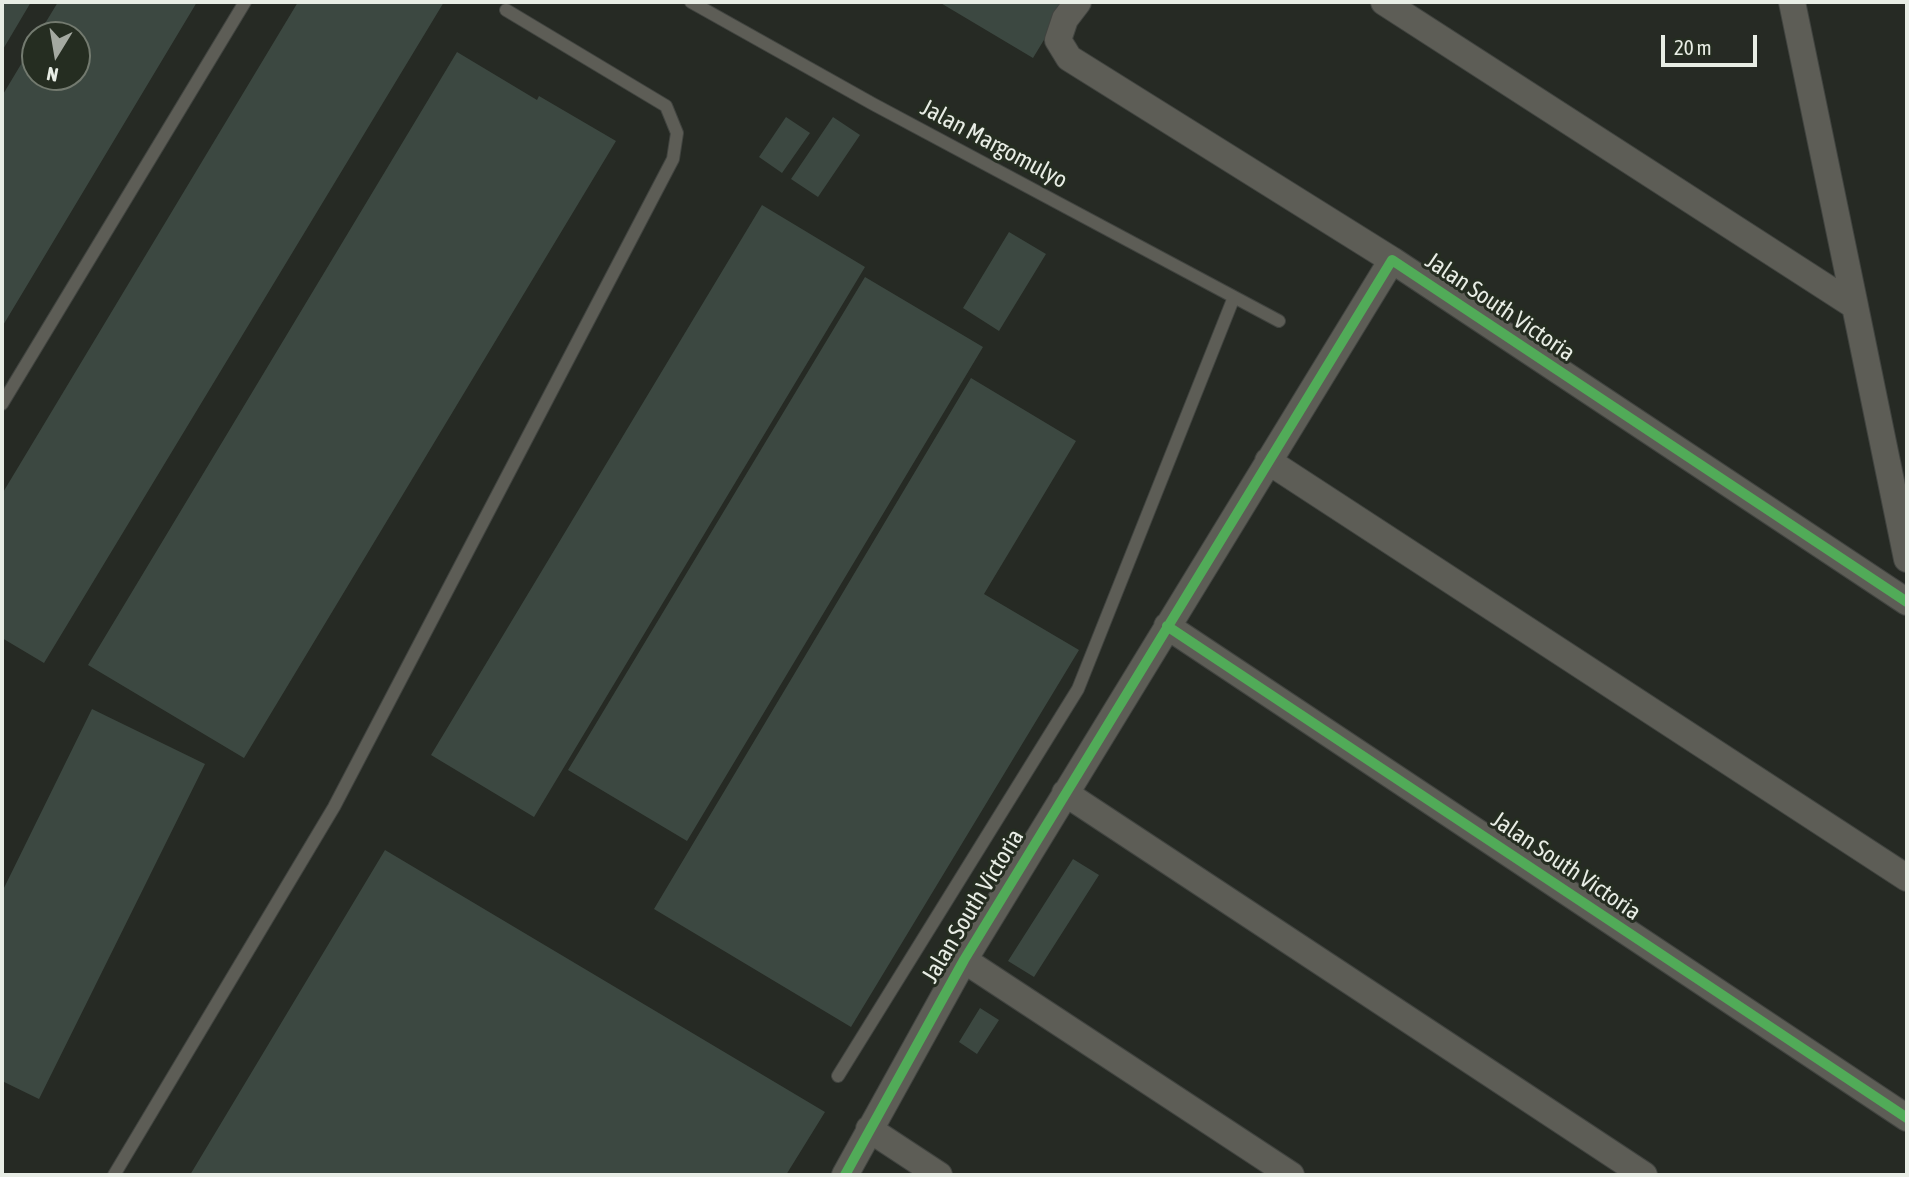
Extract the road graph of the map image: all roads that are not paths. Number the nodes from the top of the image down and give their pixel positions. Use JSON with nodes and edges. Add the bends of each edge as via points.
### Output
{"nodes":[{"id":1,"x":245,"y":2,"type":"edge"},
{"id":2,"x":691,"y":2,"type":"edge"},
{"id":3,"x":1078,"y":2,"type":"edge"},
{"id":4,"x":1384,"y":2,"type":"edge"},
{"id":5,"x":1792,"y":2,"type":"edge"},
{"id":6,"x":506,"y":10,"type":"dead end"},
{"id":7,"x":1392,"y":260,"type":"junction"},
{"id":8,"x":1234,"y":297,"type":"junction"},
{"id":9,"x":1855,"y":306,"type":"junction"},
{"id":10,"x":1279,"y":321,"type":"dead end"},
{"id":11,"x":2,"y":404,"type":"edge"},
{"id":12,"x":1268,"y":461,"type":"junction"},
{"id":13,"x":1907,"y":559,"type":"edge"},
{"id":14,"x":1907,"y":602,"type":"edge"},
{"id":15,"x":1167,"y":626,"type":"junction"},
{"id":16,"x":1065,"y":793,"type":"junction"},
{"id":17,"x":1907,"y":878,"type":"edge"},
{"id":18,"x":964,"y":960,"type":"junction"},
{"id":19,"x":838,"y":1076,"type":"dead end"},
{"id":20,"x":1907,"y":1118,"type":"edge"},
{"id":21,"x":869,"y":1129,"type":"junction"},
{"id":22,"x":114,"y":1175,"type":"edge"},
{"id":23,"x":845,"y":1175,"type":"edge"},
{"id":24,"x":939,"y":1175,"type":"edge"},
{"id":25,"x":1292,"y":1175,"type":"edge"},
{"id":26,"x":1644,"y":1175,"type":"edge"}],
"edges":[{"from":1,"to":11,"type":"lane"},
{"from":2,"to":8,"type":"lane","name":"Jalan Margomulyo"},
{"from":3,"to":7,"type":"street","name":"Jalan South Victoria","via":[[1065,19],[1058,40],[1069,58]]},
{"from":4,"to":9,"type":"street"},
{"from":5,"to":9,"type":"street"},
{"from":6,"to":22,"type":"lane","via":[[666,106],[677,133],[673,159],[334,807]]},
{"from":7,"to":12,"type":"street","name":"Jalan South Victoria"},
{"from":7,"to":14,"type":"street","name":"Jalan South Victoria"},
{"from":8,"to":10,"type":"lane","name":"Jalan Margomulyo"},
{"from":8,"to":19,"type":"lane","via":[[1078,689]]},
{"from":9,"to":13,"type":"street"},
{"from":12,"to":15,"type":"street","name":"Jalan South Victoria"},
{"from":12,"to":17,"type":"street"},
{"from":15,"to":16,"type":"street","name":"Jalan South Victoria"},
{"from":15,"to":20,"type":"street","name":"Jalan South Victoria"},
{"from":16,"to":18,"type":"street","name":"Jalan South Victoria"},
{"from":16,"to":26,"type":"street"},
{"from":18,"to":21,"type":"street","name":"Jalan South Victoria"},
{"from":18,"to":25,"type":"street","name":"Jalan South Victoria"},
{"from":21,"to":23,"type":"street","name":"Jalan South Victoria"},
{"from":21,"to":24,"type":"street"}]}
